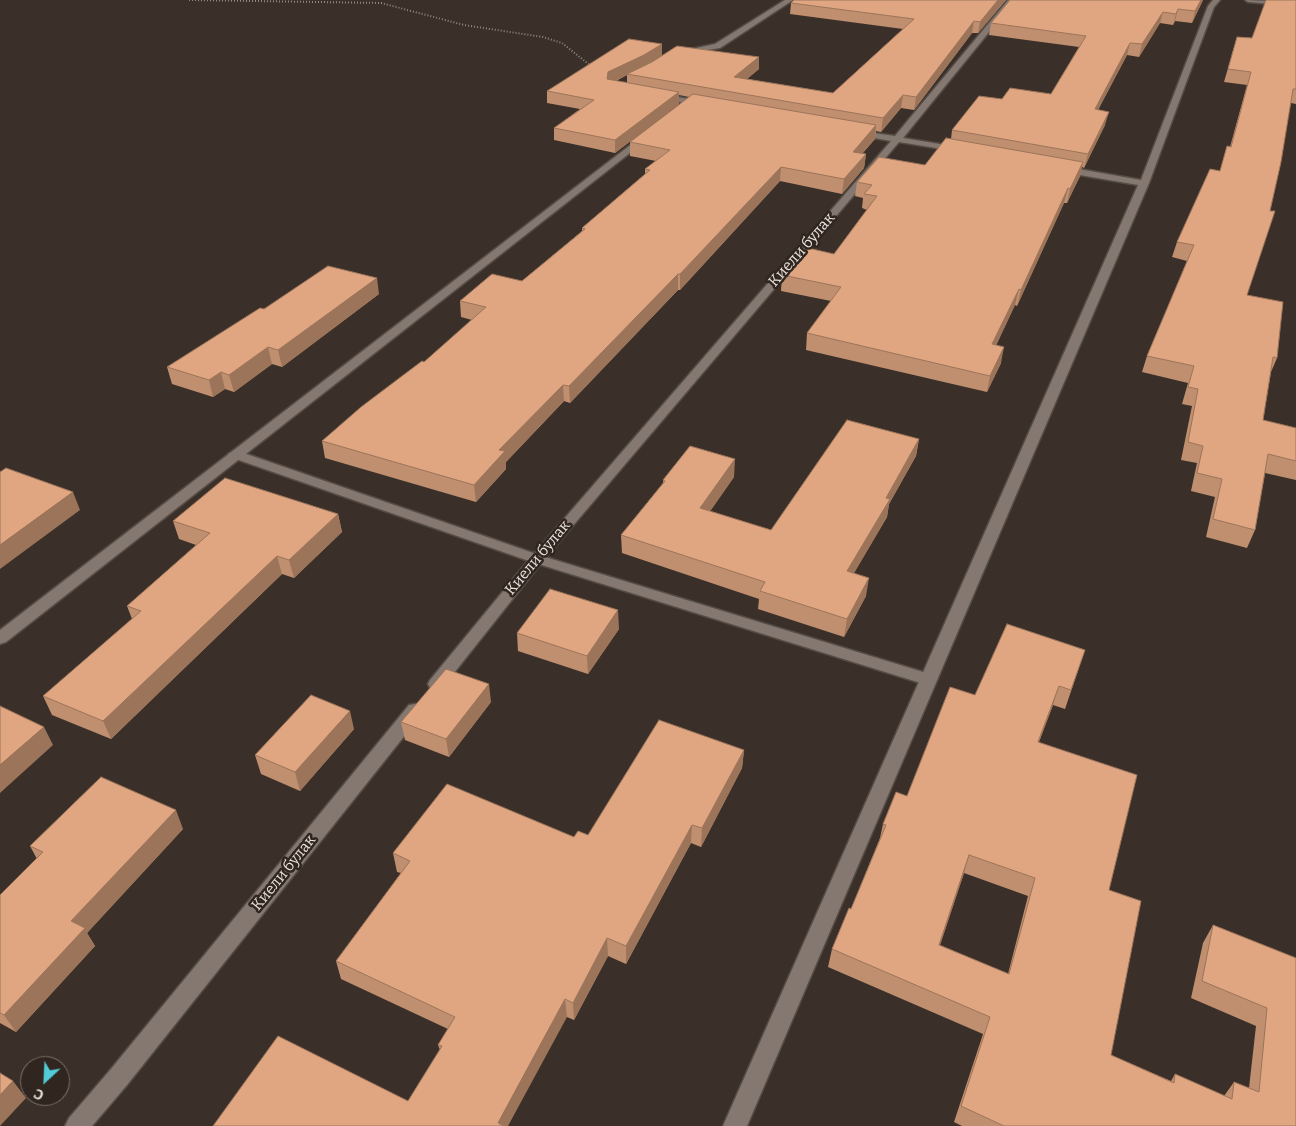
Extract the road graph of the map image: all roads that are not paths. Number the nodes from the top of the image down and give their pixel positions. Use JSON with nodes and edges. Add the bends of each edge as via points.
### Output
{"nodes":[{"id":1,"x":790,"y":0,"type":"edge"},
{"id":2,"x":1012,"y":0,"type":"edge"},
{"id":3,"x":1216,"y":0,"type":"edge"},
{"id":4,"x":1248,"y":0,"type":"edge"},
{"id":5,"x":1296,"y":4,"type":"edge"},
{"id":6,"x":671,"y":57,"type":"edge"},
{"id":7,"x":652,"y":95,"type":"edge"},
{"id":8,"x":690,"y":102,"type":"junction"},
{"id":9,"x":719,"y":107,"type":"edge"},
{"id":10,"x":675,"y":114,"type":"edge"},
{"id":11,"x":850,"y":131,"type":"edge"},
{"id":12,"x":651,"y":132,"type":"edge"},
{"id":13,"x":897,"y":139,"type":"junction"},
{"id":14,"x":964,"y":151,"type":"edge"},
{"id":15,"x":1049,"y":166,"type":"edge"},
{"id":16,"x":1144,"y":183,"type":"junction"},
{"id":17,"x":235,"y":454,"type":"junction"},
{"id":18,"x":537,"y":559,"type":"junction"},
{"id":19,"x":0,"y":638,"type":"edge"},
{"id":20,"x":928,"y":680,"type":"junction"},
{"id":21,"x":77,"y":1126,"type":"edge"},
{"id":22,"x":735,"y":1126,"type":"edge"}],
"edges":[{"from":1,"to":6,"type":"street","via":[[717,46],[678,52]]},
{"from":2,"to":13,"type":"street","name":"Киели булак"},
{"from":3,"to":16,"type":"street"},
{"from":4,"to":5,"type":"street"},
{"from":7,"to":8,"type":"street"},
{"from":8,"to":9,"type":"street"},
{"from":8,"to":10,"type":"street"},
{"from":11,"to":13,"type":"street"},
{"from":12,"to":17,"type":"street"},
{"from":13,"to":14,"type":"street"},
{"from":13,"to":18,"type":"street","name":"Киели булак"},
{"from":15,"to":16,"type":"street"},
{"from":16,"to":20,"type":"street"},
{"from":17,"to":18,"type":"street"},
{"from":17,"to":19,"type":"street"},
{"from":18,"to":20,"type":"street"},
{"from":18,"to":21,"type":"street","name":"Киели булак"},
{"from":20,"to":22,"type":"street"}]}
